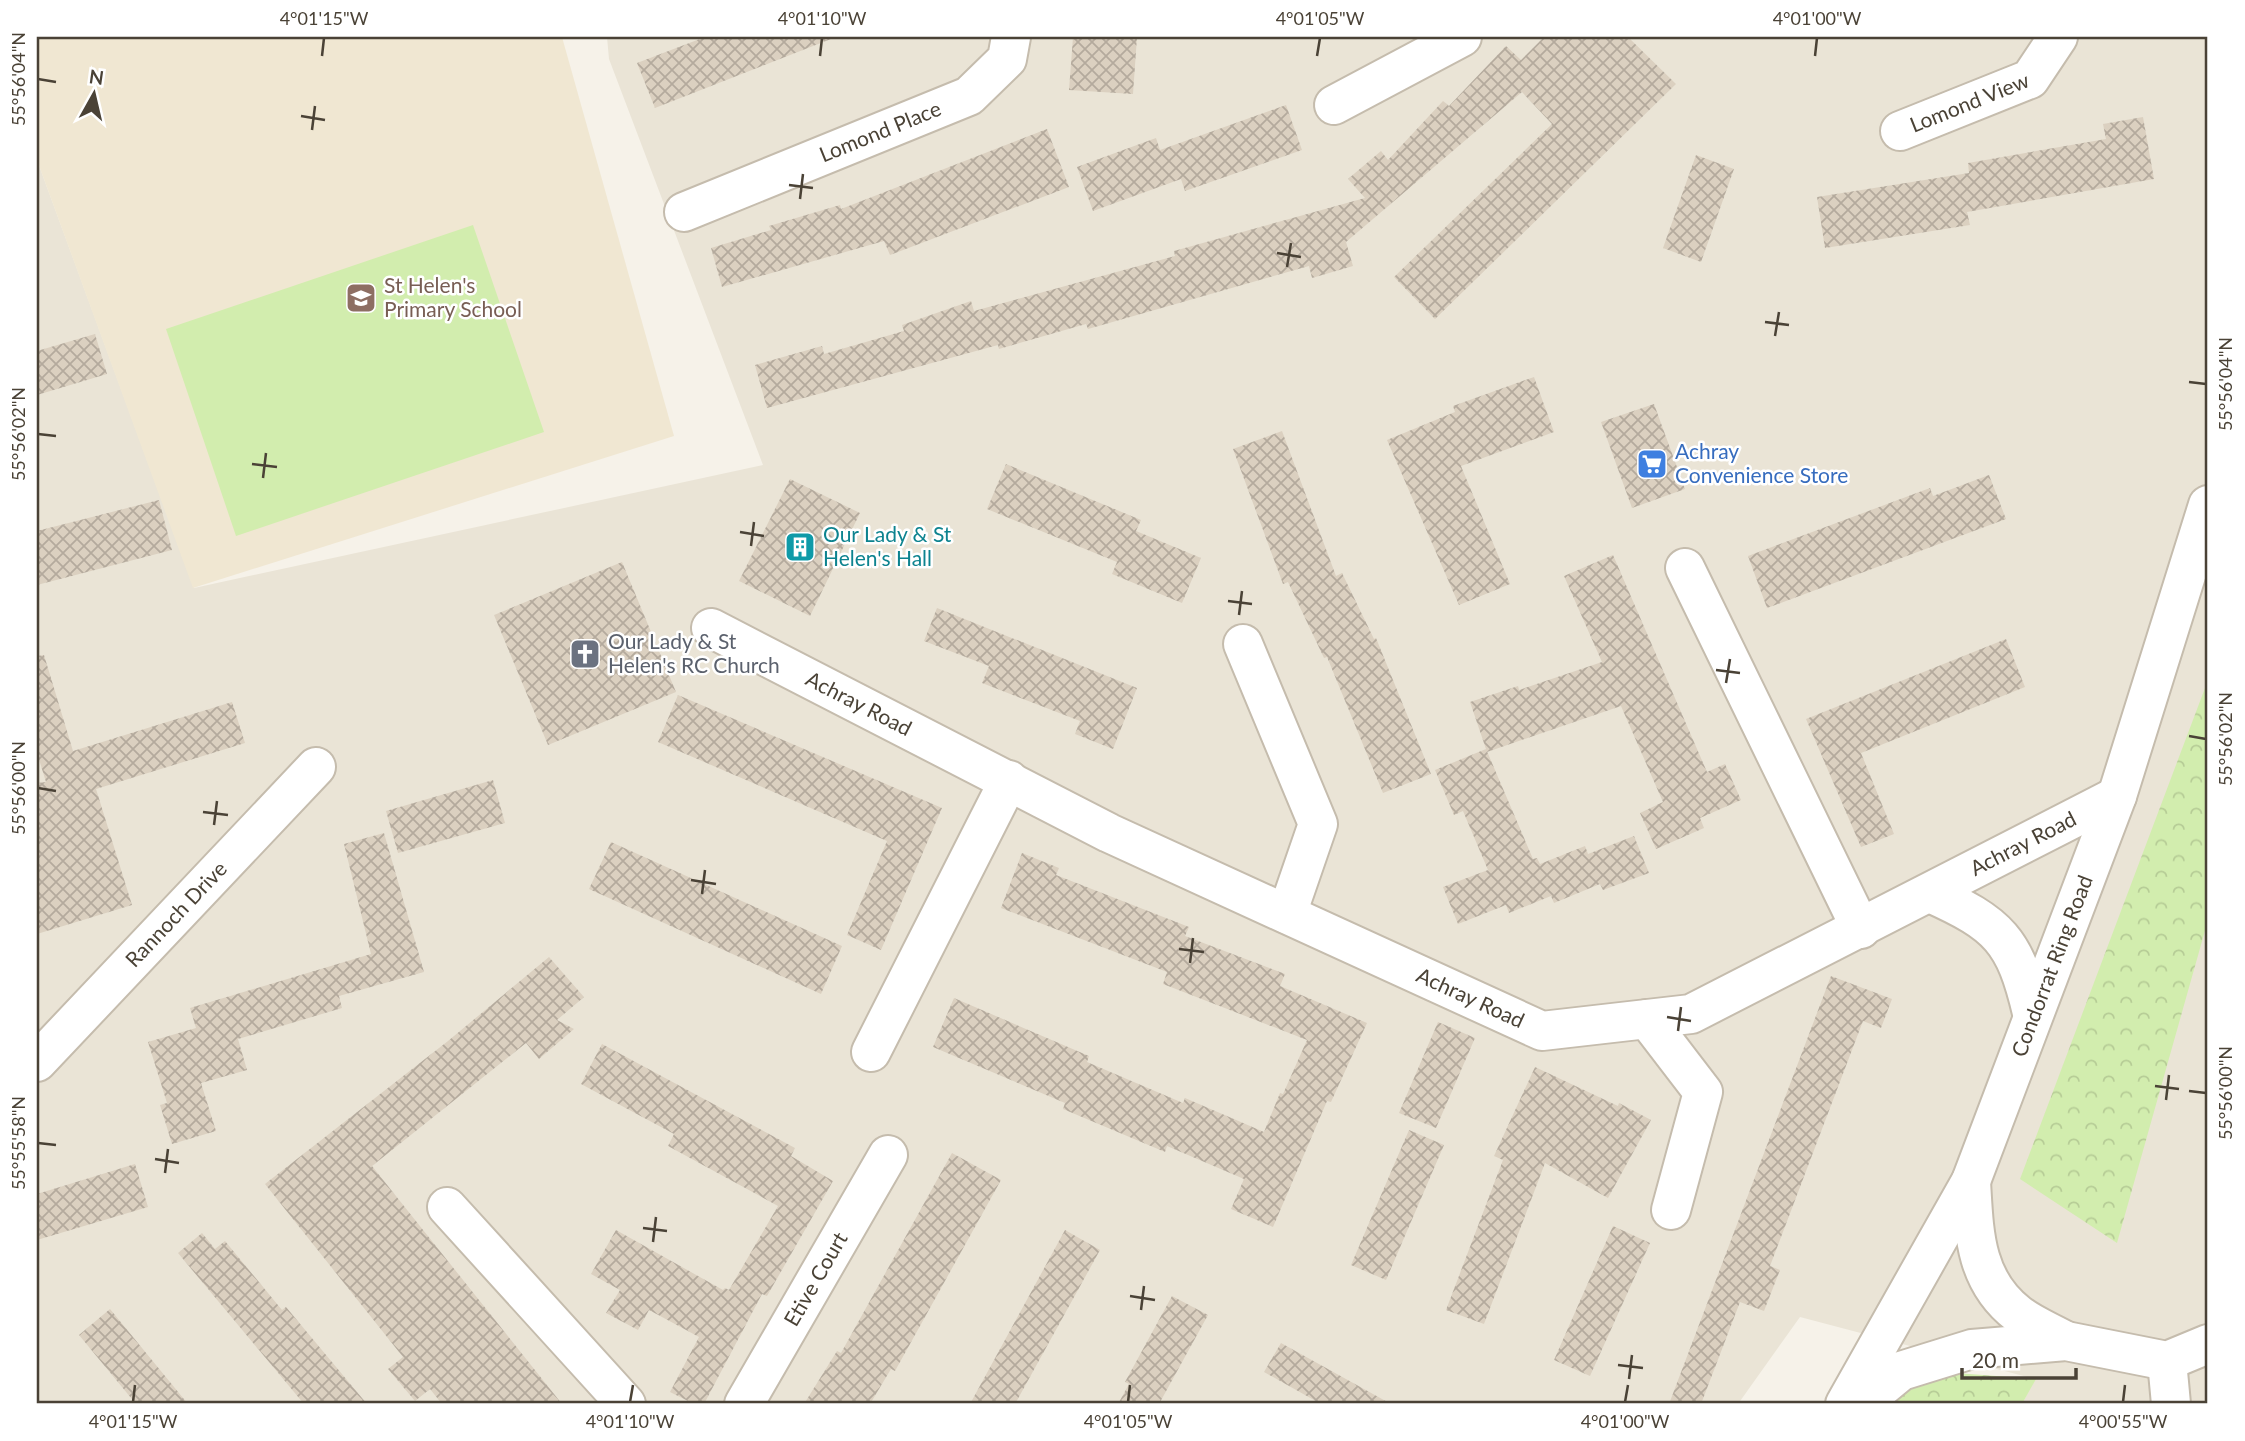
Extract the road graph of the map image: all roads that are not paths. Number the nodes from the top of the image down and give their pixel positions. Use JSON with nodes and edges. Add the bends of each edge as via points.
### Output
{"nodes":[{"id":1,"x":1011,"y":37,"type":"edge"},
{"id":2,"x":1462,"y":37,"type":"edge"},
{"id":3,"x":2058,"y":37,"type":"edge"},
{"id":4,"x":1335,"y":105,"type":"dead end"},
{"id":5,"x":1900,"y":131,"type":"dead end"},
{"id":6,"x":684,"y":212,"type":"dead end"},
{"id":7,"x":2208,"y":505,"type":"edge"},
{"id":8,"x":1685,"y":568,"type":"dead end"},
{"id":9,"x":711,"y":628,"type":"dead end"},
{"id":10,"x":1243,"y":644,"type":"dead end"},
{"id":11,"x":316,"y":767,"type":"dead end"},
{"id":12,"x":1009,"y":780,"type":"junction"},
{"id":13,"x":2118,"y":796,"type":"junction"},
{"id":14,"x":1930,"y":893,"type":"junction"},
{"id":15,"x":1287,"y":914,"type":"junction"},
{"id":16,"x":1861,"y":929,"type":"junction"},
{"id":17,"x":2032,"y":1013,"type":"junction"},
{"id":18,"x":1647,"y":1019,"type":"junction"},
{"id":19,"x":871,"y":1052,"type":"dead end"},
{"id":20,"x":37,"y":1062,"type":"edge"},
{"id":21,"x":888,"y":1155,"type":"dead end"},
{"id":22,"x":1971,"y":1181,"type":"junction"},
{"id":23,"x":447,"y":1207,"type":"dead end"},
{"id":24,"x":1671,"y":1210,"type":"dead end"},
{"id":25,"x":2066,"y":1341,"type":"junction"},
{"id":26,"x":2208,"y":1344,"type":"edge"},
{"id":27,"x":2167,"y":1361,"type":"junction"},
{"id":28,"x":626,"y":1404,"type":"edge"},
{"id":29,"x":744,"y":1404,"type":"edge"},
{"id":30,"x":1845,"y":1404,"type":"edge"},
{"id":31,"x":1861,"y":1404,"type":"edge"},
{"id":32,"x":2171,"y":1404,"type":"edge"}],
"edges":[{"from":1,"to":6,"type":"street","name":"Lomond Place","via":[[1007,59],[969,96]]},
{"from":2,"to":4,"type":"street"},
{"from":3,"to":5,"type":"street","name":"Lomond View","via":[[2030,79]]},
{"from":7,"to":13,"type":"street","name":"Condorrat Ring Road"},
{"from":8,"to":16,"type":"street"},
{"from":9,"to":12,"type":"street","name":"Achray Road"},
{"from":10,"to":15,"type":"street","via":[[1318,824]]},
{"from":11,"to":20,"type":"street","name":"Rannoch Drive"},
{"from":12,"to":15,"type":"street","name":"Achray Road"},
{"from":12,"to":19,"type":"street"},
{"from":13,"to":14,"type":"street","name":"Achray Road"},
{"from":13,"to":17,"type":"street","name":"Condorrat Ring Road"},
{"from":14,"to":16,"type":"street","name":"Achray Road"},
{"from":14,"to":17,"type":"street","name":"Achray Road","via":[[1972,912],[2007,942],[2022,970]]},
{"from":15,"to":18,"type":"street","name":"Achray Road","via":[[1542,1031]]},
{"from":16,"to":18,"type":"street","name":"Achray Road","via":[[1691,1014]]},
{"from":17,"to":22,"type":"street","name":"Condorrat Ring Road"},
{"from":18,"to":24,"type":"street","via":[[1703,1092]]},
{"from":21,"to":29,"type":"street","name":"Etive Court"},
{"from":22,"to":25,"type":"street","via":[[1975,1247],[1996,1293],[2019,1315]]},
{"from":22,"to":30,"type":"street","name":"Condorrat Ring Road"},
{"from":23,"to":28,"type":"street"},
{"from":25,"to":27,"type":"street"},
{"from":25,"to":31,"type":"street","via":[[1972,1349],[1901,1371]]},
{"from":26,"to":27,"type":"street"},
{"from":27,"to":32,"type":"street"}]}
